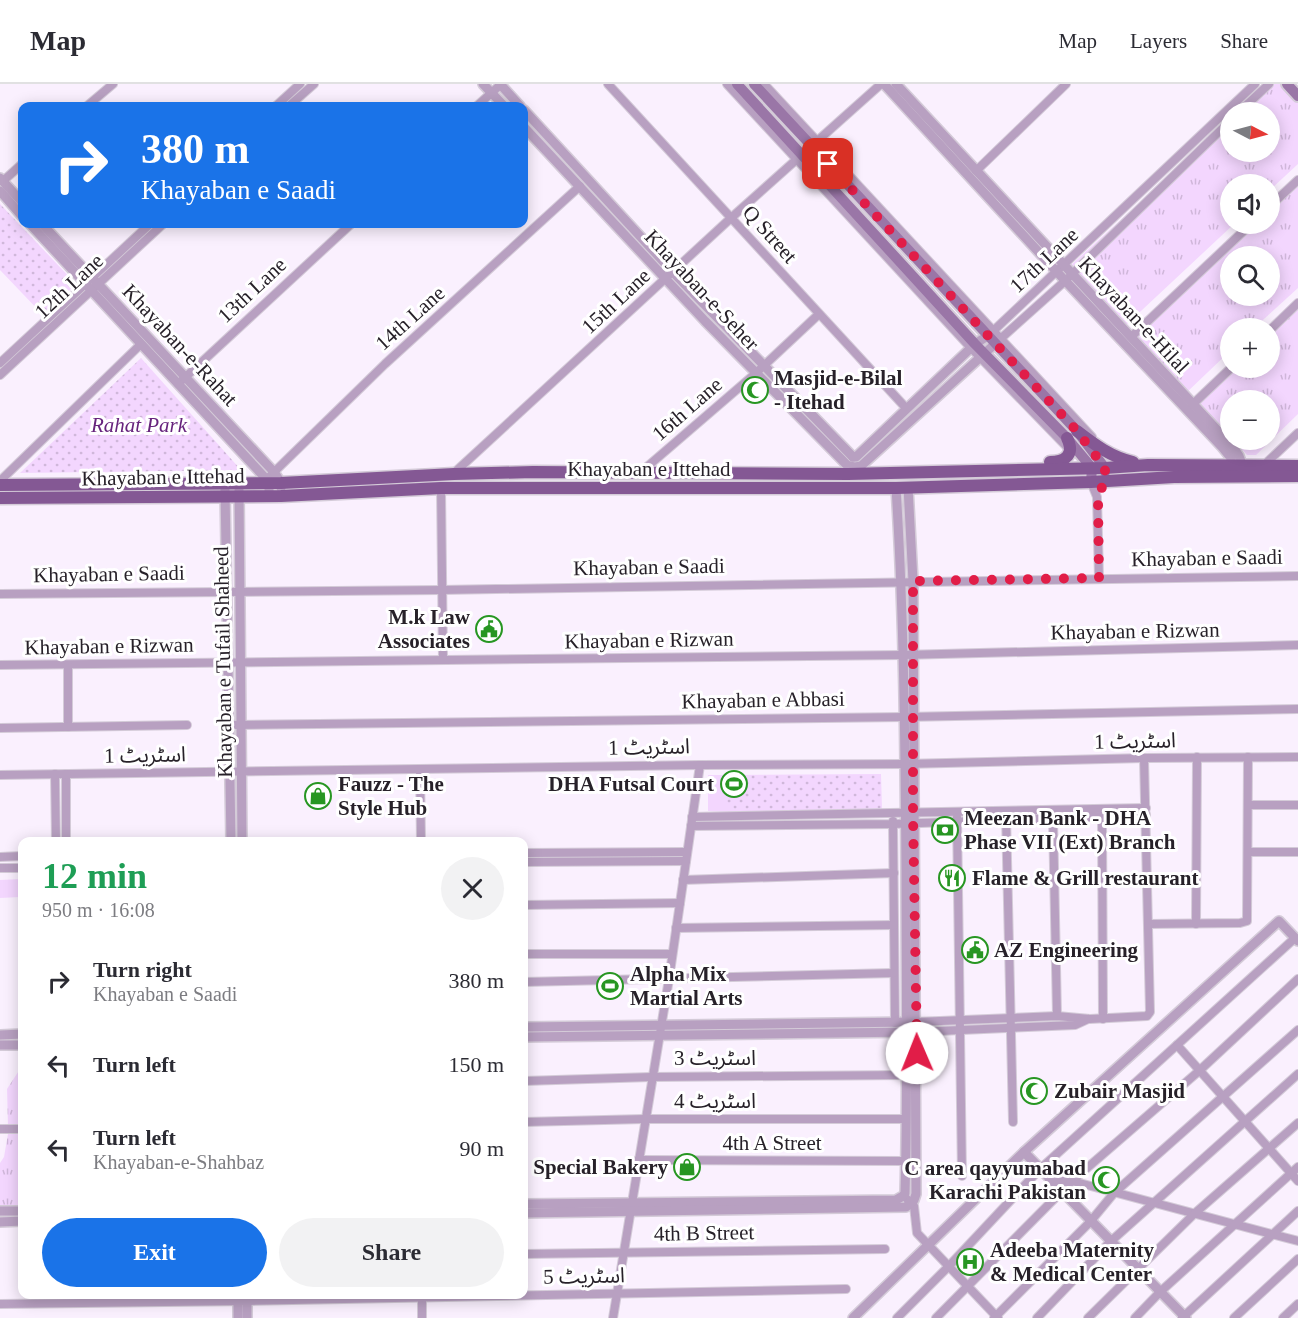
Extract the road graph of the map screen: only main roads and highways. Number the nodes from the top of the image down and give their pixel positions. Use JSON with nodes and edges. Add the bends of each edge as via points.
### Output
{"nodes":[{"id":1,"x":737,"y":84,"type":"edge"},
{"id":2,"x":754,"y":84,"type":"edge"},
{"id":3,"x":1287,"y":84,"type":"edge"},
{"id":4,"x":1298,"y":96,"type":"edge"},
{"id":5,"x":1072,"y":440,"type":"junction"},
{"id":6,"x":1148,"y":465,"type":"junction"},
{"id":7,"x":1298,"y":466,"type":"edge"},
{"id":8,"x":1028,"y":470,"type":"junction"},
{"id":9,"x":1101,"y":472,"type":"junction"},
{"id":10,"x":1298,"y":476,"type":"edge"},
{"id":11,"x":0,"y":483,"type":"edge"},
{"id":12,"x":0,"y":498,"type":"edge"}],
"edges":[{"from":1,"to":5,"type":"main road","via":[[973,346]]},
{"from":2,"to":5,"type":"main road","via":[[994,337]]},
{"from":3,"to":4,"type":"main road"},
{"from":5,"to":6,"type":"main road","via":[[1121,460]]},
{"from":5,"to":8,"type":"main road","via":[[1065,460],[1037,462]]},
{"from":5,"to":9,"type":"main road"},
{"from":6,"to":7,"type":"main road","name":"Khayaban e Ittehad"},
{"from":6,"to":9,"type":"main road","name":"Khayaban e Ittehad"},
{"from":8,"to":9,"type":"main road","name":"Khayaban e Ittehad"},
{"from":8,"to":11,"type":"main road","name":"Khayaban e Ittehad","via":[[856,466],[238,482]]},
{"from":9,"to":10,"type":"main road","name":"Khayaban e Ittehad"},
{"from":9,"to":12,"type":"main road","name":"Khayaban e Ittehad","via":[[1091,482],[902,487],[441,488],[239,497]]}]}
